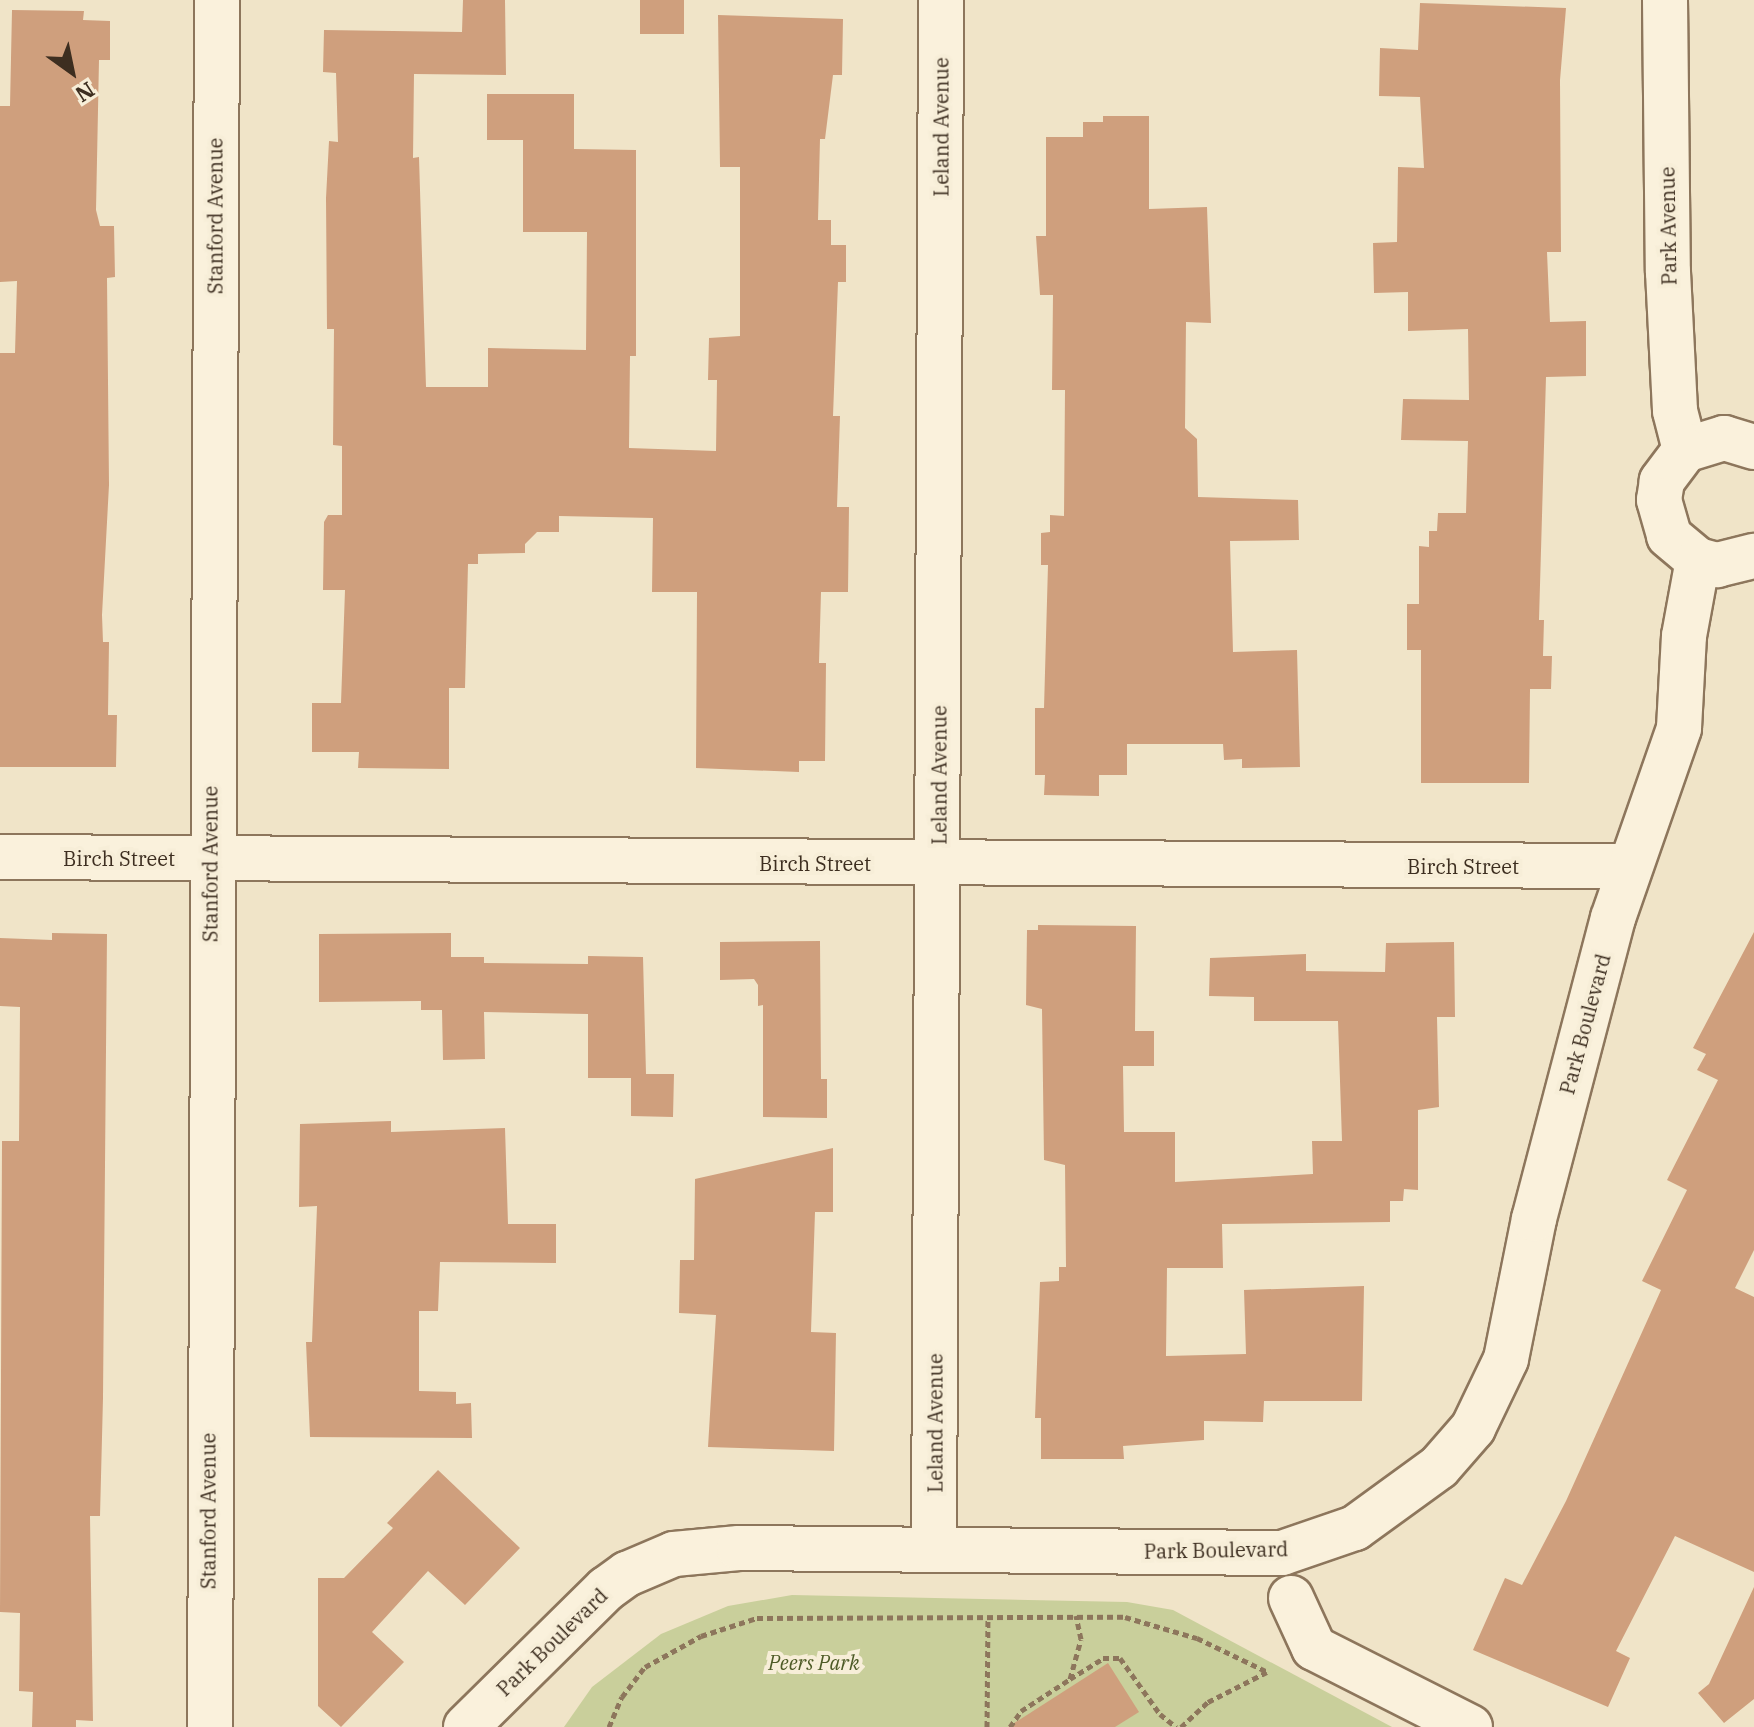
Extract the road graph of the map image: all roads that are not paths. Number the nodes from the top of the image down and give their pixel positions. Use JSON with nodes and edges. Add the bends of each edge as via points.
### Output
{"nodes":[{"id":1,"x":217,"y":0,"type":"edge"},
{"id":2,"x":941,"y":0,"type":"edge"},
{"id":3,"x":1665,"y":0,"type":"edge"},
{"id":4,"x":1751,"y":440,"type":"edge"},
{"id":5,"x":1685,"y":450,"type":"junction"},
{"id":6,"x":1754,"y":556,"type":"edge"},
{"id":7,"x":1698,"y":560,"type":"junction"},
{"id":8,"x":0,"y":857,"type":"edge"},
{"id":9,"x":210,"y":859,"type":"junction"},
{"id":10,"x":939,"y":864,"type":"junction"},
{"id":11,"x":1630,"y":866,"type":"junction"},
{"id":12,"x":934,"y":1550,"type":"junction"},
{"id":13,"x":1291,"y":1598,"type":"dead end"},
{"id":14,"x":210,"y":1727,"type":"edge"},
{"id":15,"x":466,"y":1727,"type":"edge"},
{"id":16,"x":1470,"y":1727,"type":"edge"}],
"edges":[{"from":1,"to":9,"type":"street","name":"Stanford Avenue"},
{"from":2,"to":10,"type":"street","name":"Leland Avenue"},
{"from":3,"to":5,"type":"street","name":"Park Avenue","via":[[1668,272],[1675,411]]},
{"from":4,"to":5,"type":"street","via":[[1704,441]]},
{"from":5,"to":7,"type":"street","via":[[1662,481],[1659,500],[1669,536]]},
{"from":6,"to":7,"type":"street","via":[[1717,565]]},
{"from":7,"to":11,"type":"street","name":"Park Boulevard","via":[[1684,636],[1679,728]]},
{"from":8,"to":9,"type":"street","name":"Birch Street"},
{"from":9,"to":10,"type":"street","name":"Birch Street"},
{"from":9,"to":14,"type":"street","name":"Stanford Avenue"},
{"from":10,"to":11,"type":"street","name":"Birch Street"},
{"from":10,"to":12,"type":"street","name":"Leland Avenue"},
{"from":11,"to":12,"type":"street","name":"Park Boulevard","via":[[1534,1219],[1506,1359],[1473,1428],[1439,1467],[1355,1528],[1282,1553]]},
{"from":12,"to":15,"type":"street","name":"Park Boulevard","via":[[739,1548],[674,1554],[649,1563],[582,1608]]},
{"from":13,"to":16,"type":"street","via":[[1314,1648]]}]}
